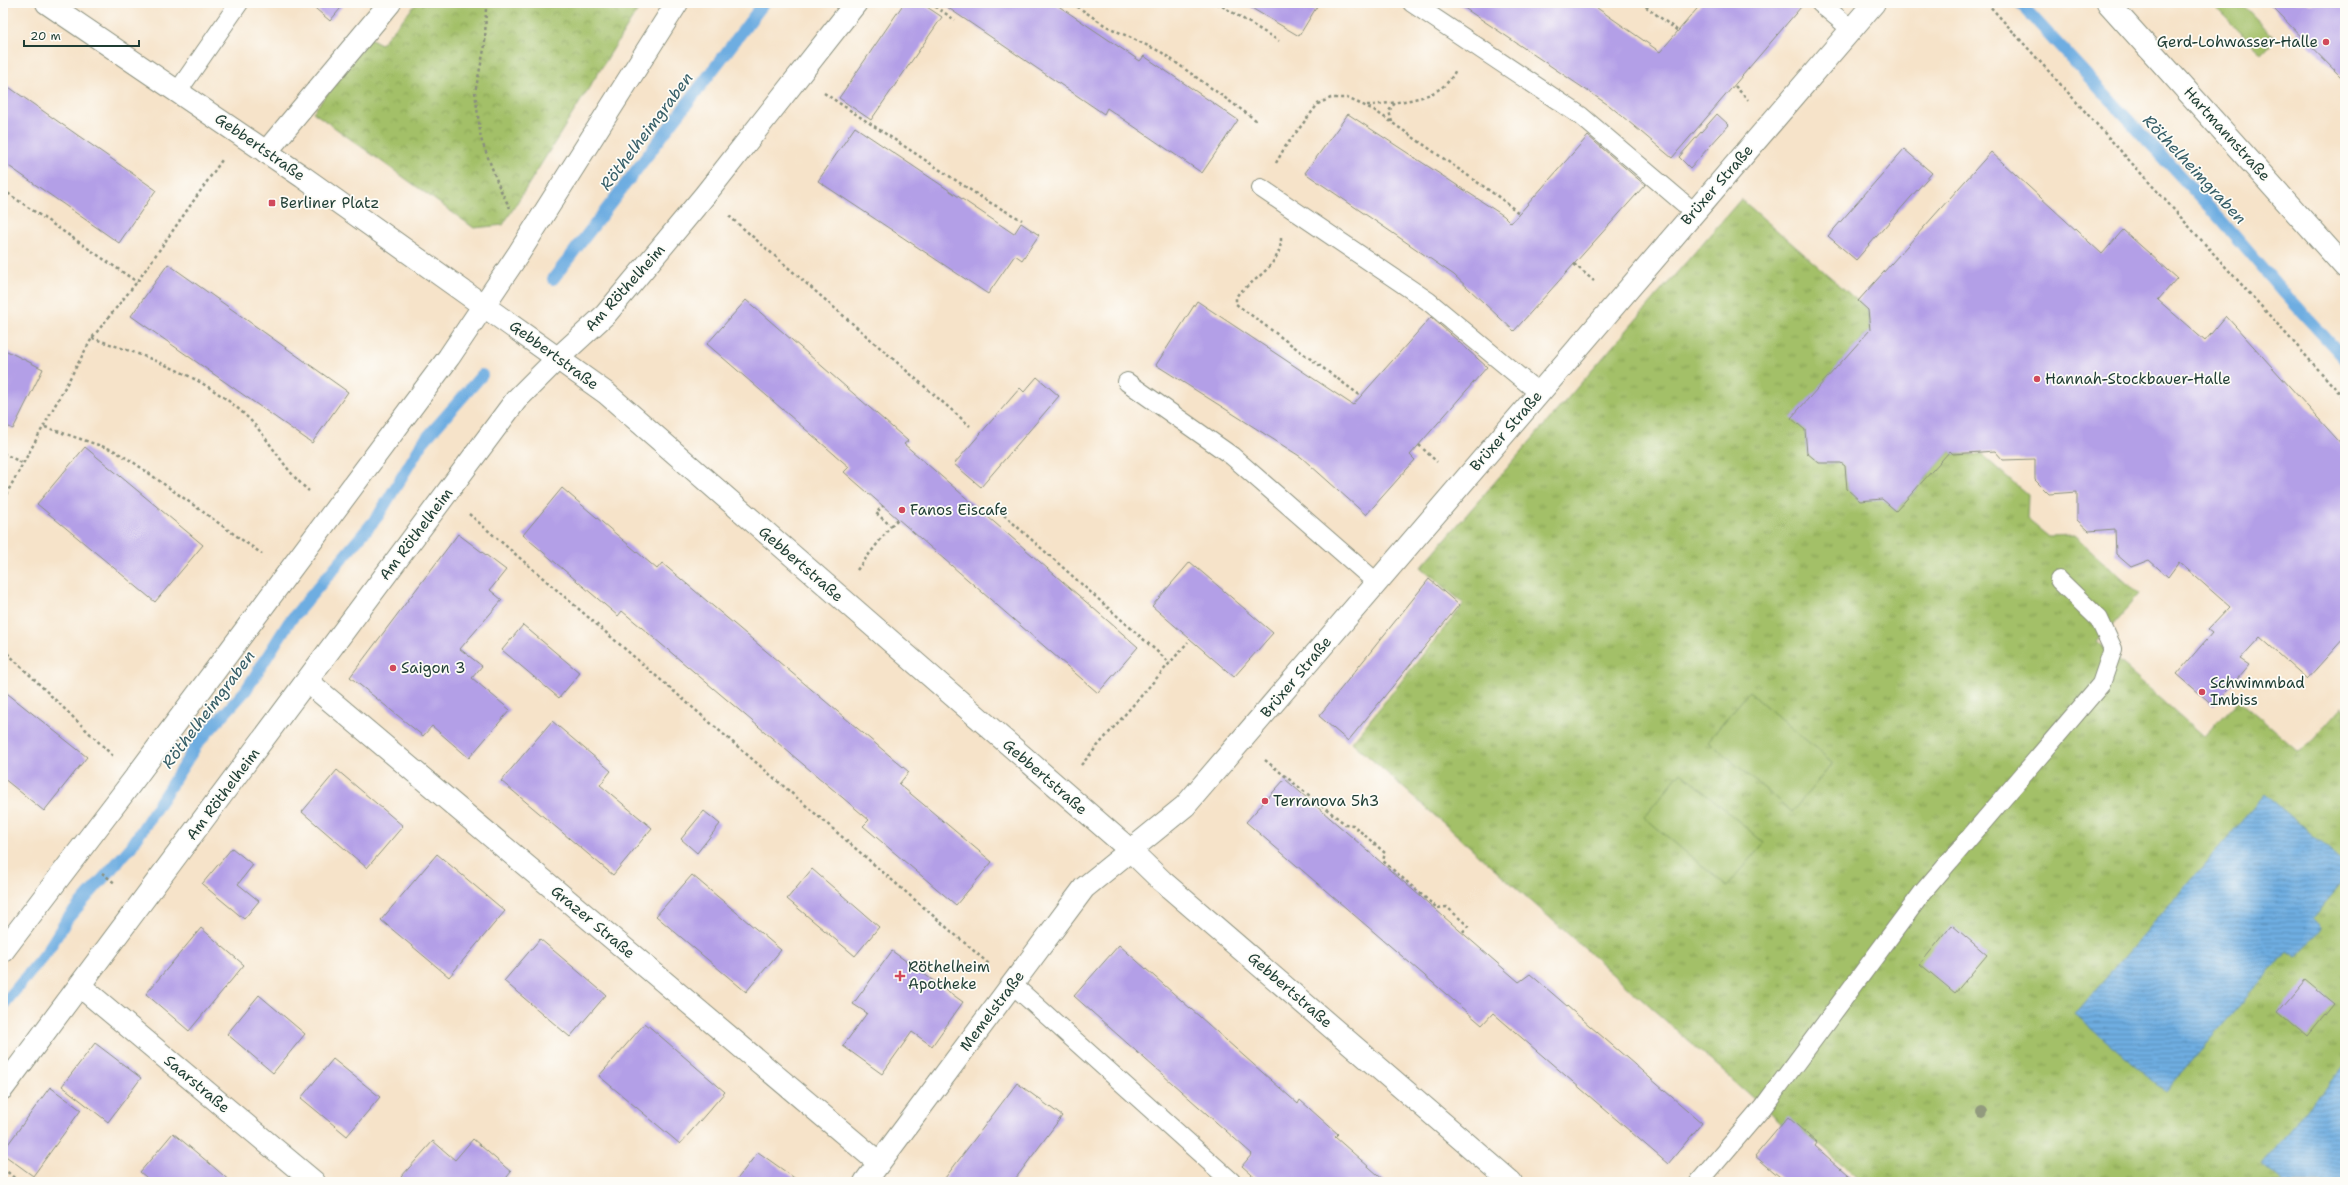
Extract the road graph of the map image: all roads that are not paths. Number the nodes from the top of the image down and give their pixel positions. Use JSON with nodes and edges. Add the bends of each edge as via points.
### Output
{"nodes":[{"id":1,"x":47,"y":3,"type":"edge"},
{"id":2,"x":240,"y":3,"type":"edge"},
{"id":3,"x":390,"y":3,"type":"edge"},
{"id":4,"x":677,"y":3,"type":"edge"},
{"id":5,"x":856,"y":3,"type":"edge"},
{"id":6,"x":1412,"y":3,"type":"edge"},
{"id":7,"x":1820,"y":3,"type":"edge"},
{"id":8,"x":1874,"y":3,"type":"edge"},
{"id":9,"x":2108,"y":3,"type":"edge"},
{"id":10,"x":1851,"y":29,"type":"junction"},
{"id":11,"x":178,"y":91,"type":"junction"},
{"id":12,"x":266,"y":152,"type":"junction"},
{"id":13,"x":1261,"y":188,"type":"dead end"},
{"id":14,"x":1694,"y":212,"type":"junction"},
{"id":15,"x":2345,"y":267,"type":"edge"},
{"id":16,"x":484,"y":305,"type":"junction"},
{"id":17,"x":559,"y":357,"type":"junction"},
{"id":18,"x":1127,"y":382,"type":"dead end"},
{"id":19,"x":1539,"y":393,"type":"junction"},
{"id":20,"x":2059,"y":580,"type":"dead end"},
{"id":21,"x":1376,"y":582,"type":"junction"},
{"id":22,"x":307,"y":681,"type":"junction"},
{"id":23,"x":1130,"y":850,"type":"junction"},
{"id":24,"x":3,"y":951,"type":"edge"},
{"id":25,"x":1012,"y":984,"type":"junction"},
{"id":26,"x":80,"y":986,"type":"junction"},
{"id":27,"x":3,"y":1088,"type":"edge"},
{"id":28,"x":879,"y":1163,"type":"junction"},
{"id":29,"x":314,"y":1182,"type":"edge"},
{"id":30,"x":865,"y":1182,"type":"edge"},
{"id":31,"x":1232,"y":1182,"type":"edge"},
{"id":32,"x":1511,"y":1182,"type":"edge"},
{"id":33,"x":1699,"y":1182,"type":"edge"}],
"edges":[{"from":1,"to":11,"type":"street","name":"Gebbertstraße"},
{"from":2,"to":11,"type":"lane"},
{"from":3,"to":12,"type":"street"},
{"from":4,"to":16,"type":"street"},
{"from":5,"to":17,"type":"street","name":"Am Röthelheim","via":[[705,195],[606,314]]},
{"from":6,"to":14,"type":"lane","via":[[1581,116]]},
{"from":7,"to":10,"type":"lane"},
{"from":8,"to":10,"type":"street","name":"Brüxer Straße"},
{"from":9,"to":15,"type":"street","name":"Hartmannstraße"},
{"from":10,"to":14,"type":"street","name":"Brüxer Straße"},
{"from":11,"to":12,"type":"street","name":"Gebbertstraße"},
{"from":12,"to":16,"type":"street","name":"Gebbertstraße"},
{"from":13,"to":19,"type":"lane","via":[[1428,301]]},
{"from":14,"to":19,"type":"street","name":"Brüxer Straße"},
{"from":16,"to":17,"type":"street","name":"Gebbertstraße"},
{"from":16,"to":24,"type":"street","via":[[449,357],[333,513]]},
{"from":17,"to":22,"type":"street","name":"Am Röthelheim","via":[[516,400]]},
{"from":17,"to":23,"type":"street","name":"Gebbertstraße","via":[[606,393]]},
{"from":18,"to":21,"type":"lane","via":[[1232,456]]},
{"from":19,"to":21,"type":"street","name":"Brüxer Straße"},
{"from":20,"to":33,"type":"lane","via":[[2098,619],[2113,649],[2100,684],[1923,892],[1763,1107]]},
{"from":21,"to":23,"type":"street","name":"Brüxer Straße","via":[[1185,806]]},
{"from":22,"to":26,"type":"street","name":"Am Röthelheim"},
{"from":22,"to":28,"type":"street","name":"Grazer Straße"},
{"from":23,"to":25,"type":"street","name":"Memelstraße","via":[[1084,888]]},
{"from":23,"to":32,"type":"street","name":"Gebbertstraße","via":[[1162,881]]},
{"from":25,"to":28,"type":"street","name":"Memelstraße"},
{"from":25,"to":31,"type":"lane"},
{"from":26,"to":27,"type":"street","name":"Am Röthelheim"},
{"from":26,"to":29,"type":"street","name":"Saarstraße"},
{"from":28,"to":30,"type":"street","name":"Memelstraße"}]}
